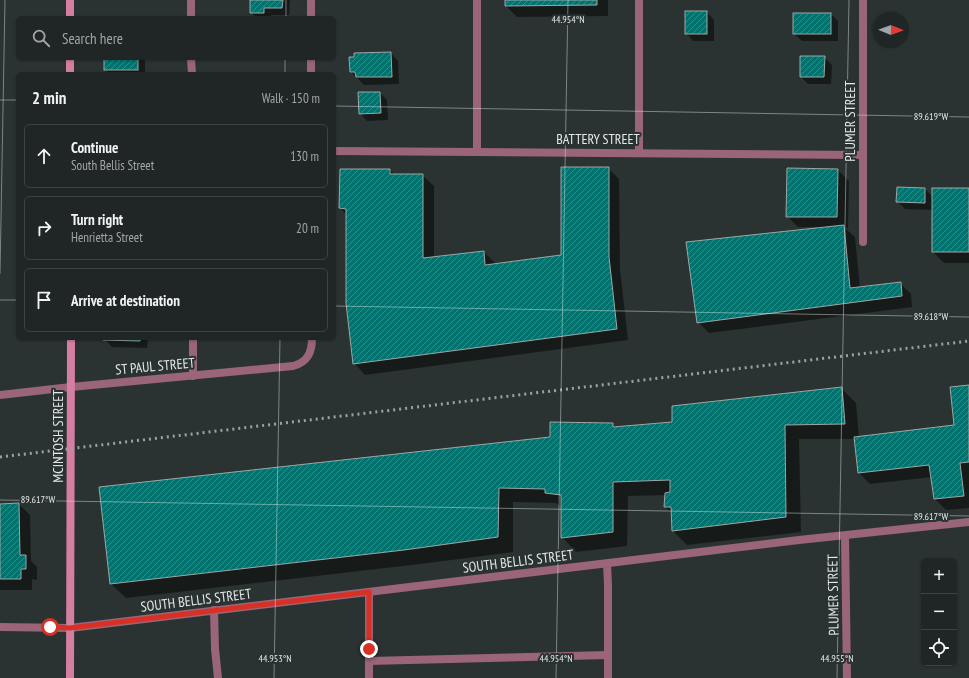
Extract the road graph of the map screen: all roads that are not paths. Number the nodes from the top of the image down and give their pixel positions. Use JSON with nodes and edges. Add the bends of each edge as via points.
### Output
{"nodes":[{"id":1,"x":70,"y":0,"type":"edge"},
{"id":2,"x":191,"y":0,"type":"edge"},
{"id":3,"x":311,"y":0,"type":"edge"},
{"id":4,"x":477,"y":0,"type":"edge"},
{"id":5,"x":639,"y":0,"type":"edge"},
{"id":6,"x":863,"y":0,"type":"edge"},
{"id":7,"x":70,"y":16,"type":"edge"},
{"id":8,"x":191,"y":16,"type":"edge"},
{"id":9,"x":311,"y":16,"type":"edge"},
{"id":10,"x":70,"y":60,"type":"edge"},
{"id":11,"x":192,"y":60,"type":"edge"},
{"id":12,"x":311,"y":60,"type":"edge"},
{"id":13,"x":70,"y":72,"type":"edge"},
{"id":14,"x":192,"y":72,"type":"edge"},
{"id":15,"x":311,"y":72,"type":"edge"},
{"id":16,"x":336,"y":151,"type":"edge"},
{"id":17,"x":477,"y":152,"type":"junction"},
{"id":18,"x":639,"y":153,"type":"junction"},
{"id":19,"x":863,"y":155,"type":"junction"},
{"id":20,"x":863,"y":242,"type":"dead end"},
{"id":21,"x":71,"y":340,"type":"edge"},
{"id":22,"x":193,"y":340,"type":"edge"},
{"id":23,"x":312,"y":340,"type":"edge"},
{"id":24,"x":193,"y":376,"type":"junction"},
{"id":25,"x":72,"y":387,"type":"junction"},
{"id":26,"x":0,"y":394,"type":"edge"},
{"id":27,"x":969,"y":522,"type":"edge"},
{"id":28,"x":845,"y":536,"type":"junction"},
{"id":29,"x":607,"y":564,"type":"junction"},
{"id":30,"x":369,"y":592,"type":"junction"},
{"id":31,"x":214,"y":610,"type":"junction"},
{"id":32,"x":0,"y":627,"type":"edge"},
{"id":33,"x":70,"y":628,"type":"junction"},
{"id":34,"x":608,"y":655,"type":"junction"},
{"id":35,"x":369,"y":661,"type":"junction"},
{"id":36,"x":70,"y":678,"type":"edge"},
{"id":37,"x":218,"y":678,"type":"edge"},
{"id":38,"x":369,"y":678,"type":"edge"},
{"id":39,"x":608,"y":678,"type":"edge"},
{"id":40,"x":847,"y":678,"type":"edge"}],
"edges":[{"from":1,"to":7,"type":"street"},
{"from":2,"to":8,"type":"street"},
{"from":3,"to":9,"type":"street"},
{"from":4,"to":17,"type":"street"},
{"from":5,"to":18,"type":"street"},
{"from":6,"to":19,"type":"street","name":"PLUMER STREET"},
{"from":10,"to":13,"type":"street"},
{"from":11,"to":14,"type":"street"},
{"from":12,"to":15,"type":"street"},
{"from":16,"to":17,"type":"street","name":"BATTERY STREET"},
{"from":17,"to":18,"type":"street","name":"BATTERY STREET"},
{"from":18,"to":19,"type":"street","name":"BATTERY STREET"},
{"from":19,"to":20,"type":"street","name":"PLUMER STREET"},
{"from":21,"to":25,"type":"street","name":"MCINTOSH STREET"},
{"from":22,"to":24,"type":"street"},
{"from":23,"to":24,"type":"street","name":"ST PAUL STREET","via":[[308,356],[293,366]]},
{"from":24,"to":25,"type":"street","name":"ST PAUL STREET"},
{"from":25,"to":26,"type":"street","name":"ST PAUL STREET"},
{"from":25,"to":33,"type":"street","name":"MCINTOSH STREET"},
{"from":27,"to":28,"type":"street","name":"SOUTH BELLIS STREET"},
{"from":28,"to":29,"type":"street","name":"SOUTH BELLIS STREET"},
{"from":28,"to":40,"type":"street","name":"PLUMER STREET"},
{"from":29,"to":30,"type":"street","name":"SOUTH BELLIS STREET"},
{"from":29,"to":34,"type":"street"},
{"from":30,"to":31,"type":"street","name":"SOUTH BELLIS STREET"},
{"from":30,"to":35,"type":"street"},
{"from":31,"to":33,"type":"street","name":"SOUTH BELLIS STREET"},
{"from":31,"to":37,"type":"street"},
{"from":32,"to":33,"type":"street","name":"SOUTH BELLIS STREET"},
{"from":33,"to":36,"type":"street","name":"MCINTOSH STREET"},
{"from":34,"to":35,"type":"street"},
{"from":34,"to":39,"type":"street"},
{"from":35,"to":38,"type":"street"}]}
